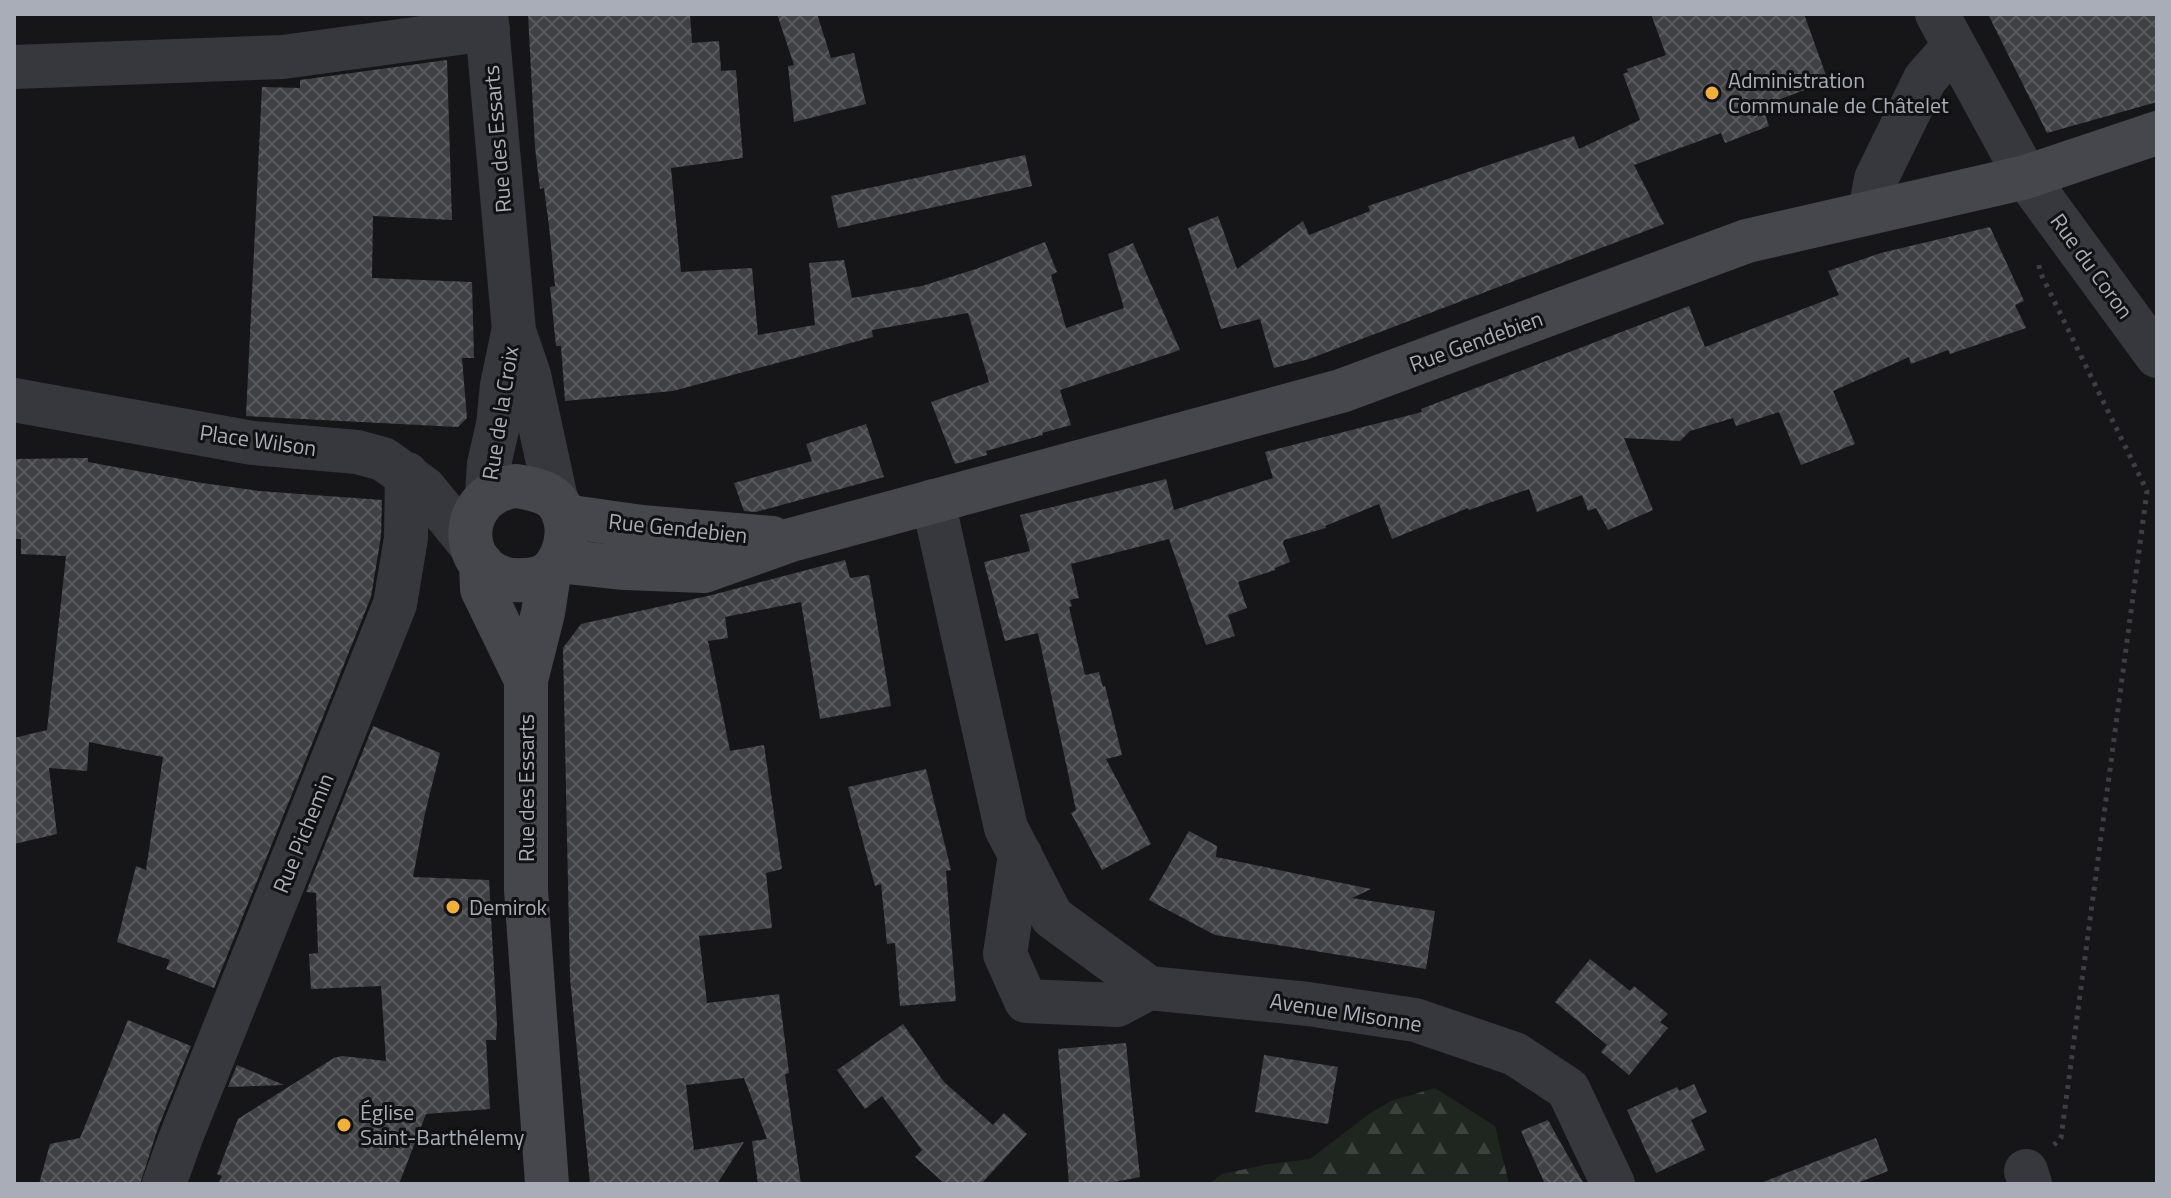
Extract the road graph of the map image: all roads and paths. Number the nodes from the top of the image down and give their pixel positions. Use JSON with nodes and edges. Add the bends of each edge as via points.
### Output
{"nodes":[{"id":1,"x":487,"y":22,"type":"edge"},
{"id":2,"x":1946,"y":30,"type":"edge"},
{"id":3,"x":14,"y":67,"type":"edge"},
{"id":4,"x":2157,"y":133,"type":"edge"},
{"id":5,"x":2026,"y":177,"type":"junction"},
{"id":6,"x":1870,"y":212,"type":"junction"},
{"id":7,"x":2038,"y":259,"type":"dead end"},
{"id":8,"x":514,"y":331,"type":"junction"},
{"id":9,"x":2157,"y":356,"type":"edge"},
{"id":10,"x":14,"y":400,"type":"edge"},
{"id":11,"x":407,"y":474,"type":"junction"},
{"id":12,"x":487,"y":495,"type":"junction"},
{"id":13,"x":933,"y":501,"type":"junction"},
{"id":14,"x":560,"y":508,"type":"junction"},
{"id":15,"x":791,"y":540,"type":"junction"},
{"id":16,"x":475,"y":553,"type":"junction"},
{"id":17,"x":554,"y":567,"type":"junction"},
{"id":18,"x":526,"y":680,"type":"junction"},
{"id":19,"x":1020,"y":854,"type":"junction"},
{"id":20,"x":1149,"y":988,"type":"junction"},
{"id":21,"x":2028,"y":1178,"type":"edge"},
{"id":22,"x":164,"y":1184,"type":"edge"},
{"id":23,"x":547,"y":1184,"type":"edge"},
{"id":24,"x":1613,"y":1184,"type":"edge"}],
"edges":[{"from":1,"to":3,"type":"street","via":[[283,57]]},
{"from":1,"to":8,"type":"street","name":"Rue des Essarts"},
{"from":2,"to":5,"type":"street","name":"Rue du Coron"},
{"from":2,"to":6,"type":"street","via":[[1876,179]]},
{"from":4,"to":5,"type":"main road","name":"Rue Gendebien"},
{"from":5,"to":6,"type":"main road","name":"Rue Gendebien"},
{"from":5,"to":9,"type":"street","name":"Rue du Coron"},
{"from":6,"to":13,"type":"main road","name":"Rue Gendebien","via":[[1747,241],[1341,391]]},
{"from":7,"to":21,"type":"path","via":[[2147,491],[2061,1138]]},
{"from":8,"to":12,"type":"street","name":"Rue de la Croix"},
{"from":8,"to":14,"type":"street","name":"Rue des Essarts"},
{"from":10,"to":11,"type":"street","name":"Place Wilson","via":[[253,443],[357,452],[383,459]]},
{"from":11,"to":16,"type":"street","name":"Place Wilson"},
{"from":11,"to":22,"type":"street","name":"Rue Pichemin","via":[[406,538],[395,604]]},
{"from":12,"to":14,"type":"main road","via":[[502,487],[534,489]]},
{"from":12,"to":16,"type":"main road","via":[[474,514]]},
{"from":13,"to":15,"type":"main road","name":"Rue Gendebien"},
{"from":13,"to":19,"type":"street","via":[[1006,828]]},
{"from":14,"to":15,"type":"main road","name":"Rue Gendebien","via":[[642,527]]},
{"from":14,"to":17,"type":"main road","via":[[567,533]]},
{"from":15,"to":17,"type":"main road","name":"Rue Gendebien","via":[[704,571]]},
{"from":16,"to":17,"type":"main road","via":[[490,573],[502,579],[533,580]]},
{"from":16,"to":18,"type":"main road","name":"Rue des Essarts","via":[[482,589]]},
{"from":17,"to":18,"type":"main road","name":"Rue des Essarts"},
{"from":18,"to":23,"type":"main road","name":"Rue des Essarts","via":[[526,890]]},
{"from":19,"to":20,"type":"street","via":[[1052,917]]},
{"from":19,"to":20,"type":"street","via":[[1005,954],[1026,1001],[1117,1005]]},
{"from":20,"to":24,"type":"street","name":"Avenue Misonne","via":[[1415,1020],[1515,1054],[1568,1089]]}]}
